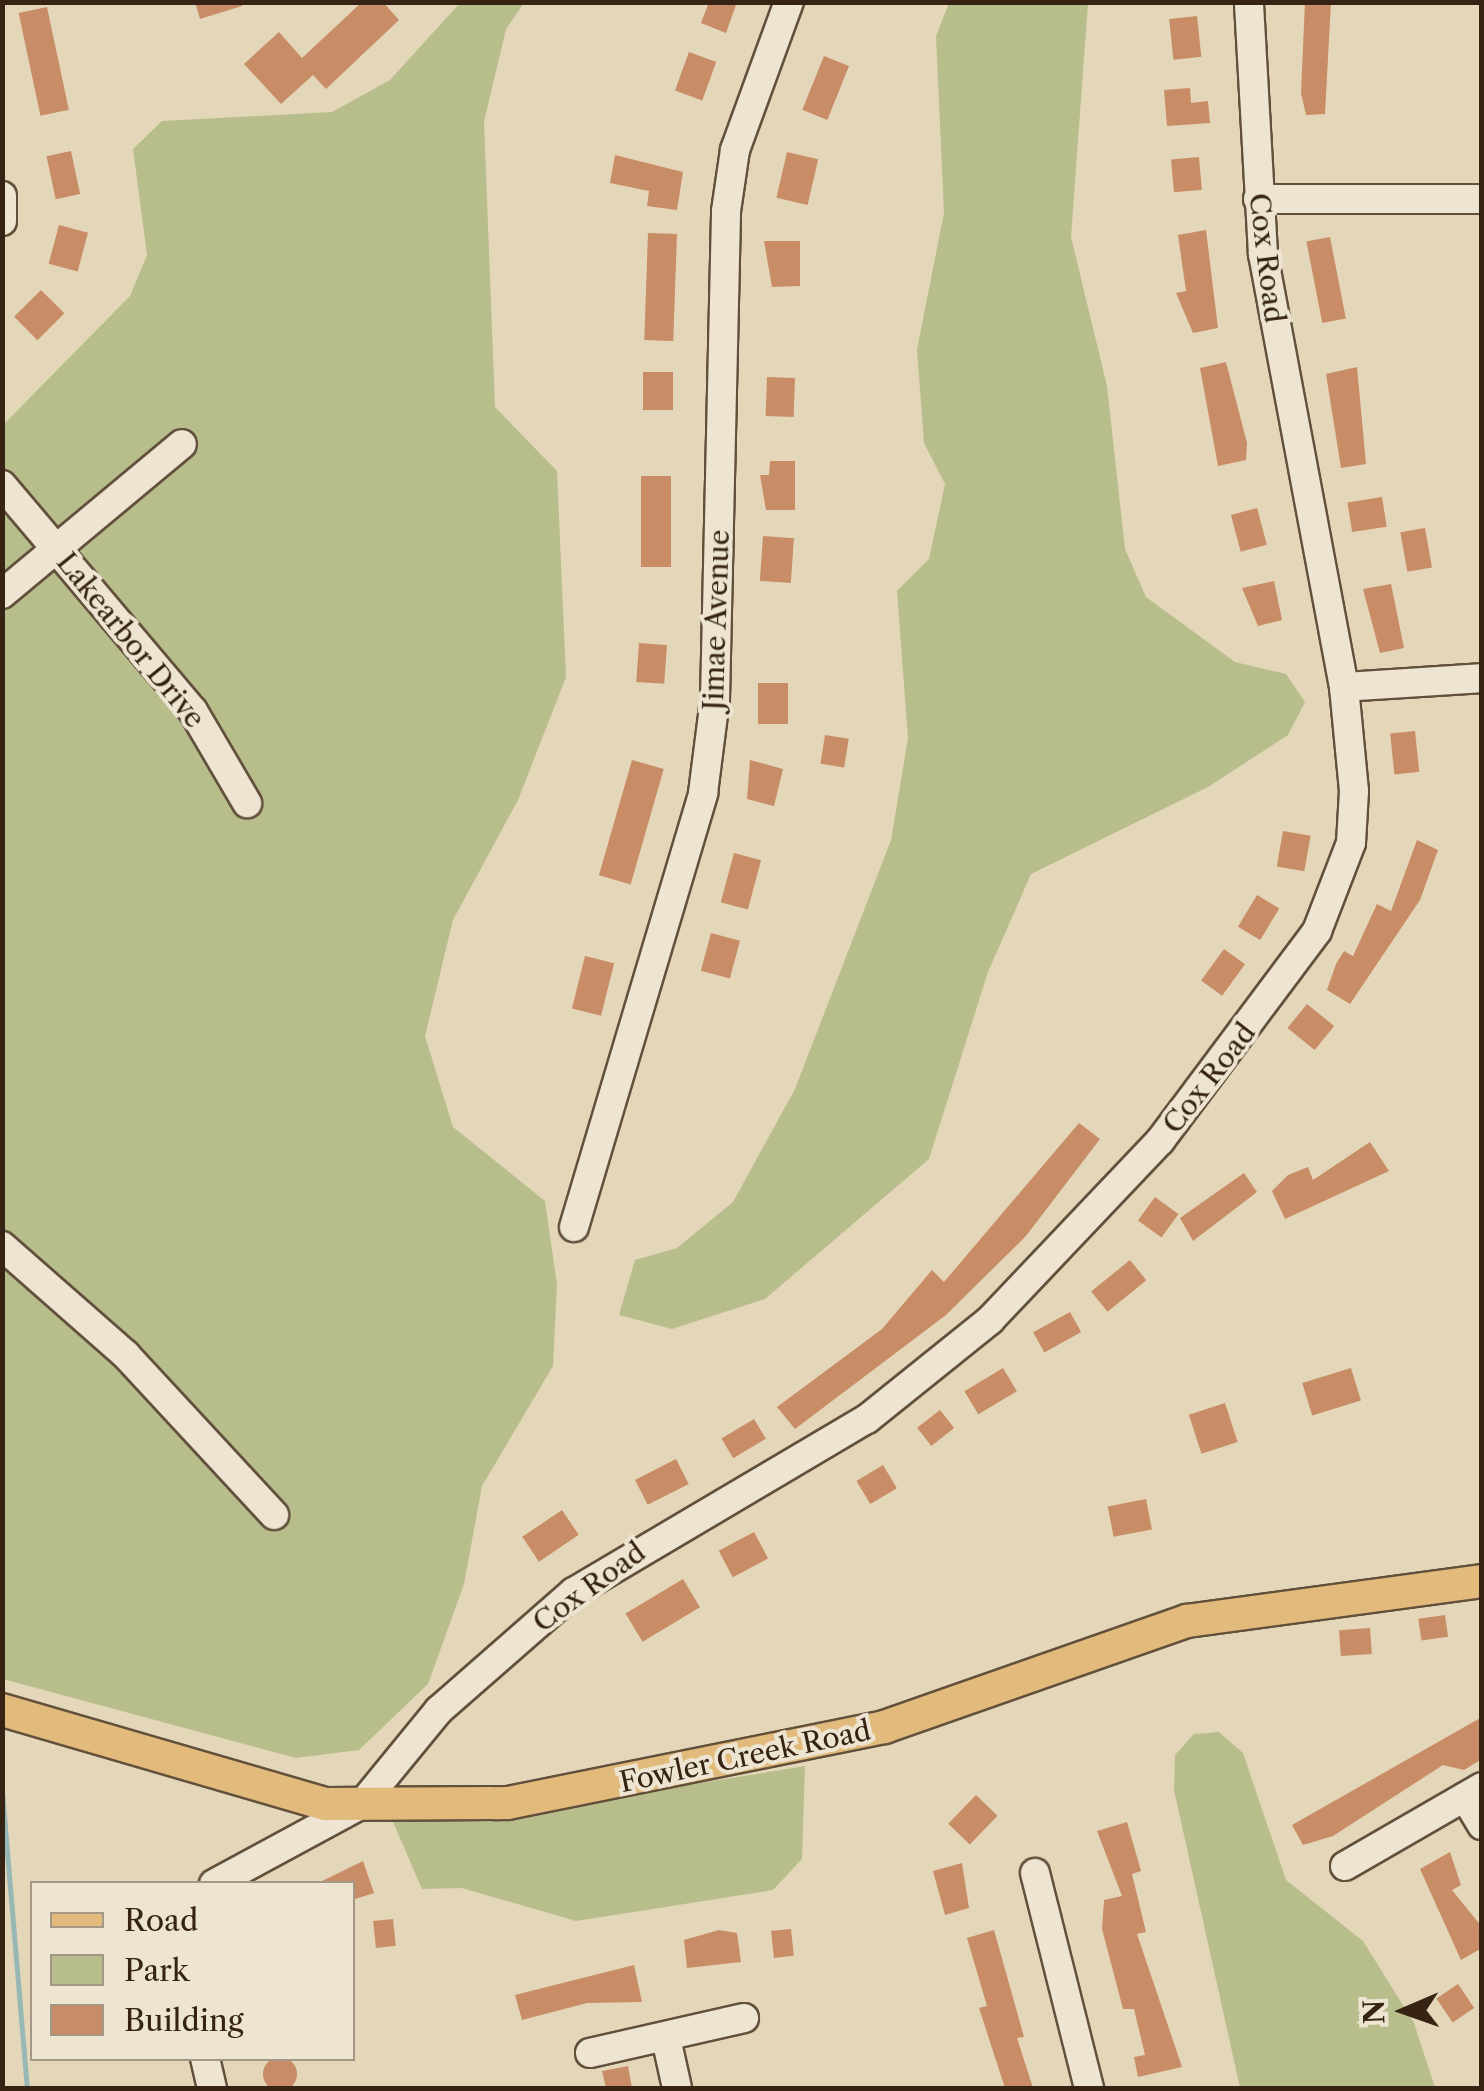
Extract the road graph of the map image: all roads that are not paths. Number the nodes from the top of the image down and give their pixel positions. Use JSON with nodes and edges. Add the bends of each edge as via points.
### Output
{"nodes":[{"id":1,"x":789,"y":2,"type":"edge"},
{"id":2,"x":1249,"y":2,"type":"edge"},
{"id":3,"x":2,"y":196,"type":"edge"},
{"id":4,"x":1258,"y":199,"type":"junction"},
{"id":5,"x":1482,"y":200,"type":"edge"},
{"id":6,"x":2,"y":221,"type":"edge"},
{"id":7,"x":182,"y":444,"type":"dead end"},
{"id":8,"x":2,"y":486,"type":"edge"},
{"id":9,"x":55,"y":548,"type":"junction"},
{"id":10,"x":2,"y":594,"type":"edge"},
{"id":11,"x":1482,"y":678,"type":"edge"},
{"id":12,"x":1344,"y":687,"type":"junction"},
{"id":13,"x":247,"y":803,"type":"dead end"},
{"id":14,"x":574,"y":1227,"type":"dead end"},
{"id":15,"x":2,"y":1246,"type":"edge"},
{"id":16,"x":274,"y":1514,"type":"dead end"},
{"id":17,"x":1482,"y":1581,"type":"edge"},
{"id":18,"x":2,"y":1710,"type":"edge"},
{"id":19,"x":1473,"y":1792,"type":"edge"},
{"id":20,"x":362,"y":1804,"type":"junction"},
{"id":21,"x":1482,"y":1825,"type":"edge"},
{"id":22,"x":1344,"y":1866,"type":"dead end"},
{"id":23,"x":1035,"y":1873,"type":"dead end"},
{"id":24,"x":220,"y":1881,"type":"edge"},
{"id":25,"x":744,"y":2018,"type":"dead end"},
{"id":26,"x":666,"y":2038,"type":"junction"},
{"id":27,"x":590,"y":2053,"type":"dead end"},
{"id":28,"x":206,"y":2061,"type":"edge"},
{"id":29,"x":212,"y":2088,"type":"edge"},
{"id":30,"x":677,"y":2088,"type":"edge"},
{"id":31,"x":1089,"y":2088,"type":"edge"}],
"edges":[{"from":1,"to":14,"type":"street","name":"Jimae Avenue","via":[[736,150],[726,211],[715,700],[703,793]]},
{"from":2,"to":4,"type":"street","name":"Cox Road"},
{"from":3,"to":6,"type":"street"},
{"from":4,"to":5,"type":"street"},
{"from":4,"to":12,"type":"street","name":"Cox Road"},
{"from":7,"to":9,"type":"street"},
{"from":8,"to":9,"type":"street","name":"Lakearbor Drive"},
{"from":9,"to":10,"type":"street"},
{"from":9,"to":13,"type":"street","name":"Lakearbor Drive","via":[[194,711]]},
{"from":11,"to":12,"type":"street"},
{"from":12,"to":20,"type":"street","name":"Cox Road","via":[[1351,843],[1324,916],[1240,1038],[1073,1242],[867,1419],[574,1592],[452,1697]]},
{"from":15,"to":16,"type":"street","via":[[126,1355]]},
{"from":17,"to":20,"type":"main road","name":"Fowler Creek Road","via":[[1187,1622],[884,1727],[713,1766],[508,1803]]},
{"from":18,"to":20,"type":"main road","name":"Fowler Creek Road","via":[[326,1804]]},
{"from":19,"to":21,"type":"street"},
{"from":19,"to":22,"type":"street"},
{"from":20,"to":24,"type":"street"},
{"from":23,"to":31,"type":"street"},
{"from":25,"to":26,"type":"street"},
{"from":26,"to":27,"type":"street"},
{"from":26,"to":30,"type":"street"},
{"from":28,"to":29,"type":"street"}]}
